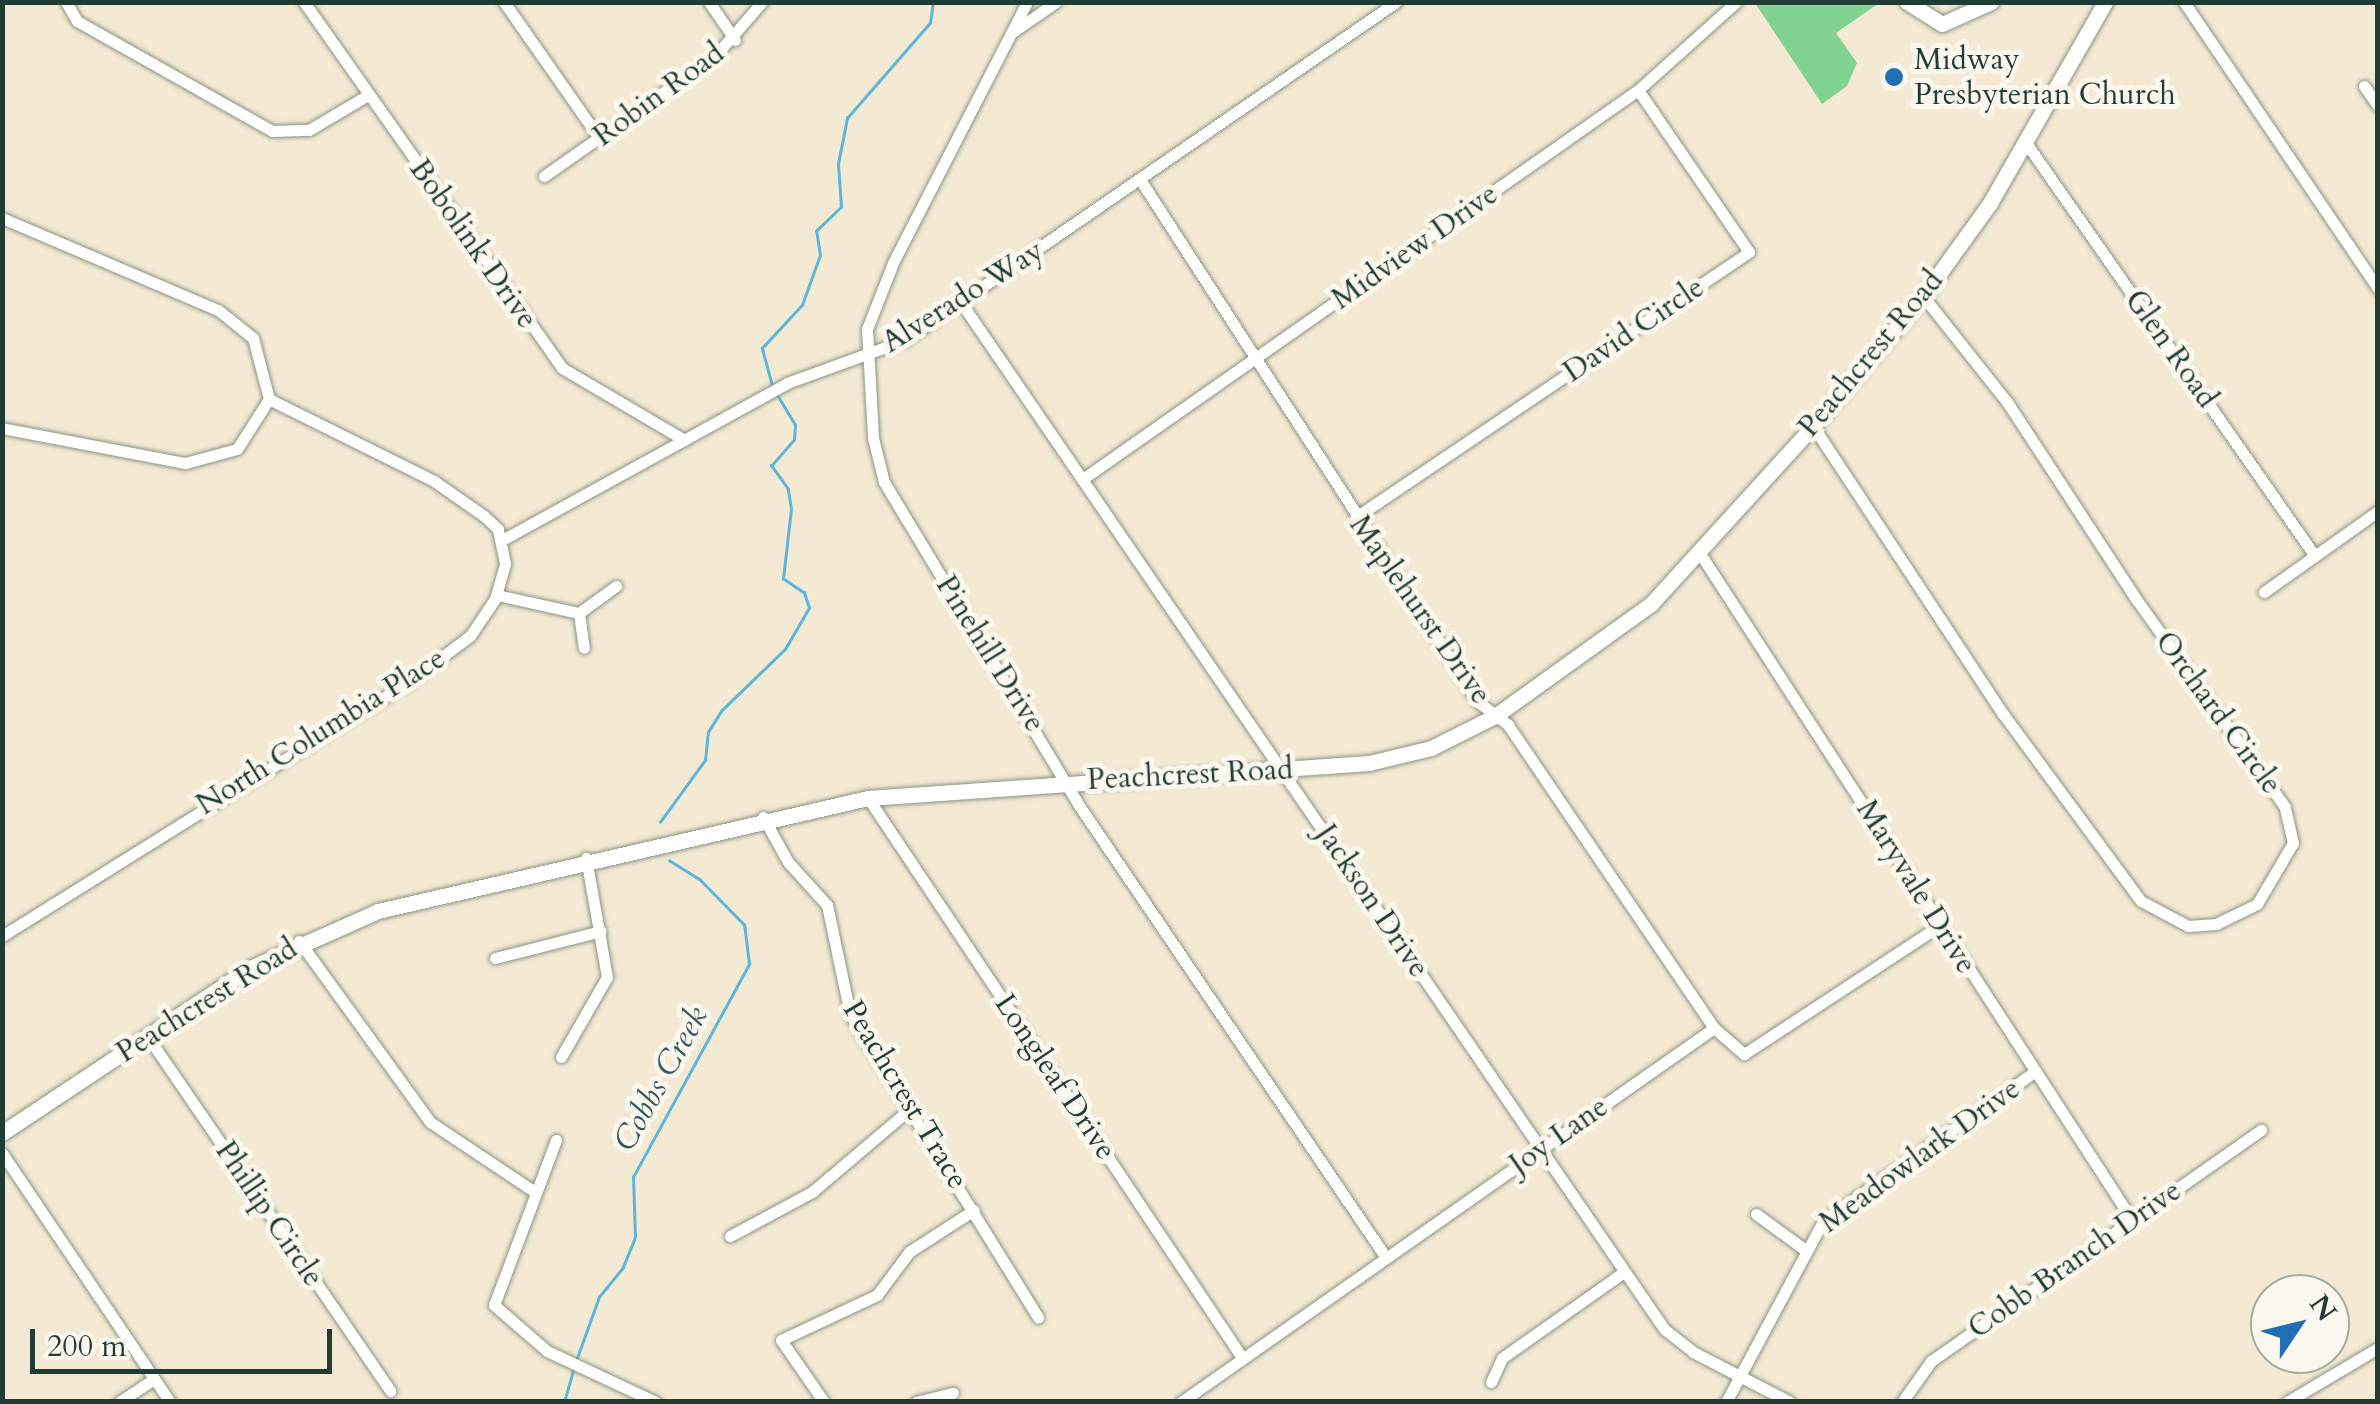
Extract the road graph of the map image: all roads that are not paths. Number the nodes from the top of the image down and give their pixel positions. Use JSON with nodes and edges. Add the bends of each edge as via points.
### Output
{"nodes":[{"id":1,"x":66,"y":2,"type":"edge"},
{"id":2,"x":304,"y":2,"type":"edge"},
{"id":3,"x":504,"y":2,"type":"edge"},
{"id":4,"x":709,"y":2,"type":"edge"},
{"id":5,"x":762,"y":2,"type":"edge"},
{"id":6,"x":1027,"y":2,"type":"edge"},
{"id":7,"x":1056,"y":2,"type":"edge"},
{"id":8,"x":1396,"y":2,"type":"edge"},
{"id":9,"x":1736,"y":2,"type":"edge"},
{"id":10,"x":1907,"y":2,"type":"edge"},
{"id":11,"x":1990,"y":2,"type":"edge"},
{"id":12,"x":2105,"y":2,"type":"edge"},
{"id":13,"x":2184,"y":2,"type":"edge"},
{"id":14,"x":1012,"y":32,"type":"junction"},
{"id":15,"x":735,"y":40,"type":"junction"},
{"id":16,"x":2364,"y":86,"type":"dead end"},
{"id":17,"x":1638,"y":90,"type":"junction"},
{"id":18,"x":368,"y":95,"type":"junction"},
{"id":19,"x":2378,"y":106,"type":"edge"},
{"id":20,"x":600,"y":139,"type":"junction"},
{"id":21,"x":2026,"y":144,"type":"junction"},
{"id":22,"x":544,"y":176,"type":"dead end"},
{"id":23,"x":1140,"y":181,"type":"junction"},
{"id":24,"x":2,"y":218,"type":"edge"},
{"id":25,"x":2378,"y":289,"type":"edge"},
{"id":26,"x":1923,"y":296,"type":"junction"},
{"id":27,"x":962,"y":304,"type":"junction"},
{"id":28,"x":864,"y":357,"type":"junction"},
{"id":29,"x":1254,"y":360,"type":"junction"},
{"id":30,"x":269,"y":399,"type":"junction"},
{"id":31,"x":1813,"y":426,"type":"junction"},
{"id":32,"x":2,"y":428,"type":"edge"},
{"id":33,"x":684,"y":440,"type":"junction"},
{"id":34,"x":1084,"y":478,"type":"junction"},
{"id":35,"x":2378,"y":511,"type":"edge"},
{"id":36,"x":1356,"y":516,"type":"junction"},
{"id":37,"x":502,"y":540,"type":"junction"},
{"id":38,"x":1700,"y":555,"type":"junction"},
{"id":39,"x":2315,"y":556,"type":"junction"},
{"id":40,"x":616,"y":586,"type":"dead end"},
{"id":41,"x":2264,"y":592,"type":"dead end"},
{"id":42,"x":496,"y":595,"type":"junction"},
{"id":43,"x":579,"y":612,"type":"junction"},
{"id":44,"x":584,"y":648,"type":"dead end"},
{"id":45,"x":1495,"y":716,"type":"junction"},
{"id":46,"x":1284,"y":770,"type":"junction"},
{"id":47,"x":1067,"y":782,"type":"junction"},
{"id":48,"x":868,"y":798,"type":"junction"},
{"id":49,"x":763,"y":817,"type":"junction"},
{"id":50,"x":586,"y":858,"type":"junction"},
{"id":51,"x":1939,"y":926,"type":"junction"},
{"id":52,"x":601,"y":931,"type":"junction"},
{"id":53,"x":2,"y":936,"type":"edge"},
{"id":54,"x":299,"y":941,"type":"junction"},
{"id":55,"x":495,"y":958,"type":"dead end"},
{"id":56,"x":1714,"y":1028,"type":"junction"},
{"id":57,"x":148,"y":1037,"type":"junction"},
{"id":58,"x":561,"y":1057,"type":"dead end"},
{"id":59,"x":2034,"y":1072,"type":"junction"},
{"id":60,"x":910,"y":1109,"type":"junction"},
{"id":61,"x":2261,"y":1130,"type":"dead end"},
{"id":62,"x":2,"y":1133,"type":"edge"},
{"id":63,"x":556,"y":1140,"type":"dead end"},
{"id":64,"x":1541,"y":1149,"type":"junction"},
{"id":65,"x":2,"y":1153,"type":"edge"},
{"id":66,"x":532,"y":1190,"type":"junction"},
{"id":67,"x":974,"y":1210,"type":"junction"},
{"id":68,"x":1756,"y":1214,"type":"dead end"},
{"id":69,"x":2132,"y":1220,"type":"junction"},
{"id":70,"x":730,"y":1236,"type":"dead end"},
{"id":71,"x":1804,"y":1249,"type":"junction"},
{"id":72,"x":1385,"y":1256,"type":"junction"},
{"id":73,"x":1624,"y":1272,"type":"junction"},
{"id":74,"x":1038,"y":1317,"type":"dead end"},
{"id":75,"x":2378,"y":1348,"type":"edge"},
{"id":76,"x":1241,"y":1356,"type":"junction"},
{"id":77,"x":1739,"y":1376,"type":"junction"},
{"id":78,"x":154,"y":1379,"type":"junction"},
{"id":79,"x":1491,"y":1382,"type":"dead end"},
{"id":80,"x":390,"y":1392,"type":"dead end"},
{"id":81,"x":953,"y":1393,"type":"dead end"},
{"id":82,"x":119,"y":1402,"type":"edge"},
{"id":83,"x":170,"y":1402,"type":"edge"},
{"id":84,"x":656,"y":1402,"type":"edge"},
{"id":85,"x":824,"y":1402,"type":"edge"},
{"id":86,"x":916,"y":1402,"type":"edge"},
{"id":87,"x":1180,"y":1402,"type":"edge"},
{"id":88,"x":1726,"y":1402,"type":"edge"},
{"id":89,"x":1790,"y":1402,"type":"edge"},
{"id":90,"x":1902,"y":1402,"type":"edge"},
{"id":91,"x":2287,"y":1402,"type":"edge"}],
"edges":[{"from":1,"to":18,"type":"street","via":[[77,22],[272,131],[309,130]]},
{"from":2,"to":18,"type":"street","name":"Bobolink Drive"},
{"from":3,"to":20,"type":"street"},
{"from":4,"to":15,"type":"street"},
{"from":5,"to":15,"type":"street","name":"Robin Road"},
{"from":6,"to":14,"type":"street","name":"Pinehill Drive"},
{"from":7,"to":14,"type":"street"},
{"from":8,"to":23,"type":"street","name":"Alverado Way"},
{"from":9,"to":17,"type":"street","name":"Midview Drive"},
{"from":10,"to":11,"type":"street","via":[[1942,24]]},
{"from":12,"to":21,"type":"street","name":"Peachcrest Road"},
{"from":13,"to":25,"type":"street"},
{"from":14,"to":28,"type":"street","name":"Pinehill Drive","via":[[893,263],[873,310]]},
{"from":15,"to":20,"type":"street","name":"Robin Road"},
{"from":16,"to":19,"type":"street"},
{"from":17,"to":29,"type":"street","name":"Midview Drive"},
{"from":17,"to":36,"type":"street","name":"David Circle","via":[[1749,252]]},
{"from":18,"to":33,"type":"street","name":"Bobolink Drive","via":[[562,368]]},
{"from":20,"to":22,"type":"street","name":"Robin Road"},
{"from":21,"to":26,"type":"street","name":"Peachcrest Road"},
{"from":21,"to":39,"type":"street","name":"Glen Road"},
{"from":23,"to":27,"type":"street","name":"Alverado Way"},
{"from":23,"to":29,"type":"street","name":"Maplehurst Drive"},
{"from":24,"to":30,"type":"street","via":[[218,310],[253,338]]},
{"from":26,"to":31,"type":"street","name":"Peachcrest Road"},
{"from":26,"to":31,"type":"street","name":"Orchard Circle","via":[[2008,402],[2136,599],[2285,807],[2293,842],[2273,887],[2257,904],[2216,924],[2188,926],[2141,901],[2004,714]]},
{"from":27,"to":28,"type":"street","name":"Alverado Way"},
{"from":27,"to":34,"type":"street","name":"Jackson Drive"},
{"from":28,"to":33,"type":"street","name":"Alverado Way","via":[[787,383]]},
{"from":28,"to":47,"type":"street","name":"Pinehill Drive","via":[[884,482]]},
{"from":29,"to":34,"type":"street","name":"Midview Drive"},
{"from":29,"to":36,"type":"street","name":"Maplehurst Drive"},
{"from":30,"to":32,"type":"street","via":[[237,449],[185,463]]},
{"from":30,"to":37,"type":"street","via":[[434,481],[484,516]]},
{"from":31,"to":38,"type":"street","name":"Peachcrest Road"},
{"from":33,"to":37,"type":"street","name":"Alverado Way"},
{"from":34,"to":46,"type":"street","name":"Jackson Drive"},
{"from":35,"to":39,"type":"street"},
{"from":36,"to":45,"type":"street","name":"Maplehurst Drive","via":[[1478,702]]},
{"from":37,"to":42,"type":"street","name":"North Columbia Place","via":[[505,564]]},
{"from":38,"to":45,"type":"street","name":"Peachcrest Road","via":[[1646,608]]},
{"from":38,"to":51,"type":"street","name":"Maryvale Drive"},
{"from":39,"to":41,"type":"street"},
{"from":40,"to":43,"type":"street"},
{"from":42,"to":43,"type":"street"},
{"from":42,"to":53,"type":"street","name":"North Columbia Place","via":[[470,636],[406,684]]},
{"from":43,"to":44,"type":"street"},
{"from":45,"to":46,"type":"street","name":"Peachcrest Road","via":[[1431,748],[1392,758]]},
{"from":45,"to":56,"type":"street","name":"Maplehurst Drive"},
{"from":46,"to":47,"type":"street","name":"Peachcrest Road"},
{"from":46,"to":64,"type":"street","name":"Jackson Drive"},
{"from":47,"to":48,"type":"street","name":"Peachcrest Road"},
{"from":47,"to":72,"type":"street","name":"Pinehill Drive"},
{"from":48,"to":49,"type":"street","name":"Peachcrest Road"},
{"from":48,"to":76,"type":"street","name":"Longleaf Drive"},
{"from":49,"to":50,"type":"street","name":"Peachcrest Road"},
{"from":49,"to":60,"type":"street","name":"Peachcrest Trace","via":[[788,862],[827,905],[850,1014]]},
{"from":50,"to":52,"type":"street"},
{"from":50,"to":54,"type":"street","name":"Peachcrest Road","via":[[378,910]]},
{"from":51,"to":56,"type":"street","via":[[1744,1054]]},
{"from":51,"to":59,"type":"street","name":"Maryvale Drive"},
{"from":52,"to":55,"type":"street"},
{"from":52,"to":58,"type":"street","via":[[607,978]]},
{"from":54,"to":57,"type":"street","name":"Peachcrest Road"},
{"from":54,"to":66,"type":"street","via":[[430,1122]]},
{"from":56,"to":64,"type":"street","name":"Joy Lane"},
{"from":57,"to":62,"type":"street","name":"Peachcrest Road"},
{"from":57,"to":80,"type":"street","name":"Phillip Circle"},
{"from":59,"to":69,"type":"street","name":"Maryvale Drive"},
{"from":59,"to":71,"type":"street","name":"Meadowlark Drive","via":[[1843,1205]]},
{"from":60,"to":67,"type":"street","name":"Peachcrest Trace"},
{"from":60,"to":70,"type":"street","via":[[812,1192]]},
{"from":61,"to":69,"type":"street","name":"Cobb Branch Drive"},
{"from":63,"to":66,"type":"street"},
{"from":64,"to":72,"type":"street","name":"Joy Lane"},
{"from":64,"to":73,"type":"street","name":"Jackson Drive"},
{"from":65,"to":78,"type":"street"},
{"from":66,"to":84,"type":"street","via":[[494,1304],[547,1351]]},
{"from":67,"to":74,"type":"street","name":"Peachcrest Trace"},
{"from":67,"to":85,"type":"street","via":[[909,1252],[877,1295],[781,1340]]},
{"from":68,"to":71,"type":"street"},
{"from":69,"to":90,"type":"street","name":"Cobb Branch Drive","via":[[1931,1361]]},
{"from":71,"to":77,"type":"street","name":"Meadowlark Drive"},
{"from":72,"to":76,"type":"street","name":"Joy Lane"},
{"from":73,"to":77,"type":"street","name":"Jackson Drive","via":[[1674,1338]]},
{"from":73,"to":79,"type":"street","via":[[1502,1358]]},
{"from":75,"to":91,"type":"street"},
{"from":76,"to":87,"type":"street","name":"Joy Lane"},
{"from":77,"to":88,"type":"street","name":"Meadowlark Drive"},
{"from":77,"to":89,"type":"street","name":"Jackson Drive"},
{"from":78,"to":82,"type":"street"},
{"from":78,"to":83,"type":"street"},
{"from":81,"to":86,"type":"street"}]}
